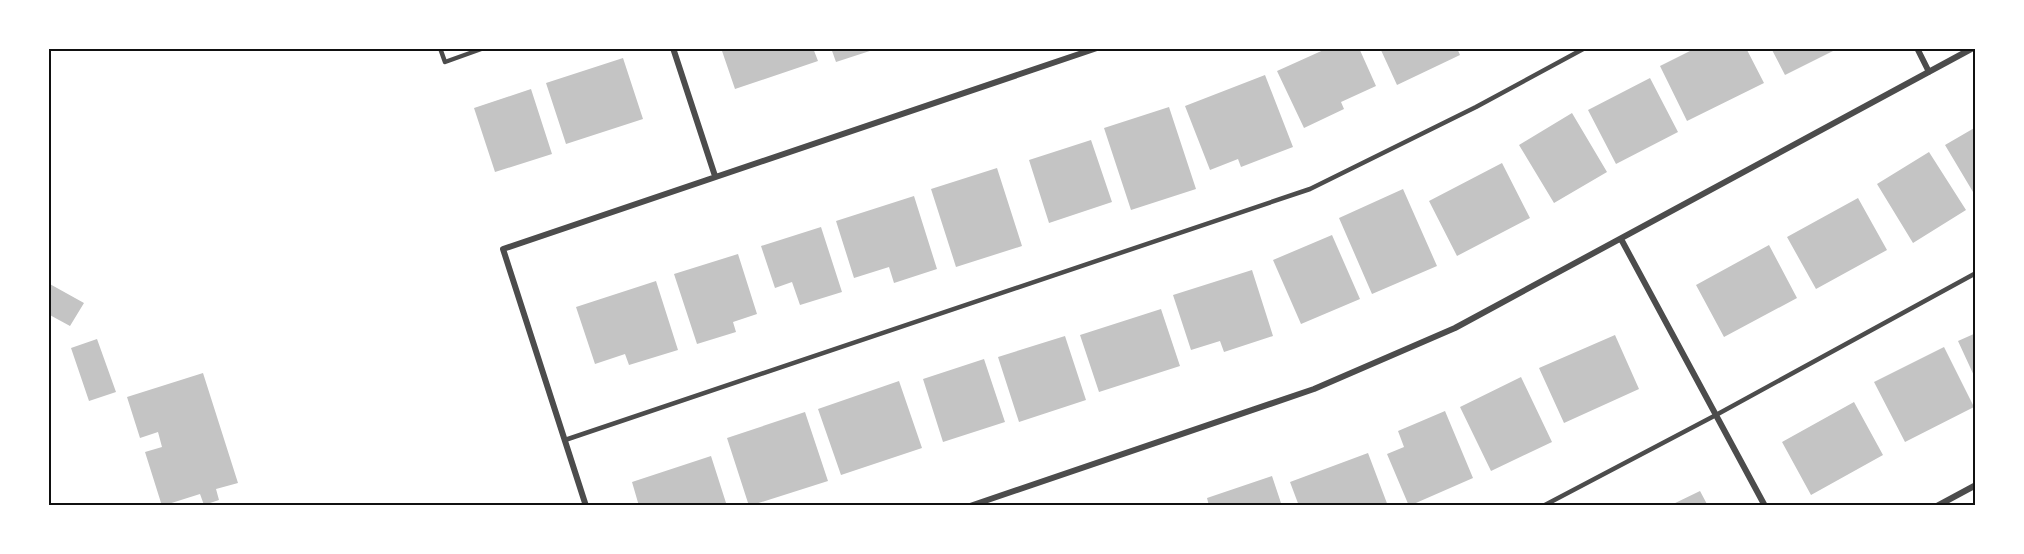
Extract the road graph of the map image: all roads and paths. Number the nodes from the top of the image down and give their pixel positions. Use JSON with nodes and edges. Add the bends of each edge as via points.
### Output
{"nodes":[{"id":1,"x":440,"y":48,"type":"edge"},
{"id":2,"x":484,"y":48,"type":"edge"},
{"id":3,"x":673,"y":48,"type":"edge"},
{"id":4,"x":1097,"y":48,"type":"edge"},
{"id":5,"x":1585,"y":48,"type":"edge"},
{"id":6,"x":1917,"y":48,"type":"edge"},
{"id":7,"x":1973,"y":48,"type":"edge"},
{"id":8,"x":1929,"y":72,"type":"junction"},
{"id":9,"x":715,"y":176,"type":"junction"},
{"id":10,"x":1621,"y":239,"type":"junction"},
{"id":11,"x":1976,"y":273,"type":"edge"},
{"id":12,"x":1716,"y":416,"type":"junction"},
{"id":13,"x":565,"y":441,"type":"junction"},
{"id":14,"x":1976,"y":485,"type":"edge"},
{"id":15,"x":586,"y":506,"type":"edge"},
{"id":16,"x":970,"y":506,"type":"edge"},
{"id":17,"x":1543,"y":506,"type":"edge"},
{"id":18,"x":1765,"y":506,"type":"edge"},
{"id":19,"x":1937,"y":506,"type":"edge"}],
"edges":[{"from":1,"to":2,"type":"lane","via":[[445,62]]},
{"from":3,"to":9,"type":"street"},
{"from":4,"to":9,"type":"street"},
{"from":5,"to":13,"type":"lane","via":[[1310,189]]},
{"from":6,"to":8,"type":"street"},
{"from":7,"to":8,"type":"street"},
{"from":8,"to":10,"type":"street"},
{"from":9,"to":13,"type":"street","via":[[503,249]]},
{"from":10,"to":12,"type":"street"},
{"from":10,"to":16,"type":"street","via":[[1455,328],[1314,389]]},
{"from":11,"to":12,"type":"lane"},
{"from":12,"to":17,"type":"lane"},
{"from":12,"to":18,"type":"street"},
{"from":13,"to":15,"type":"street"},
{"from":14,"to":19,"type":"street"}]}
